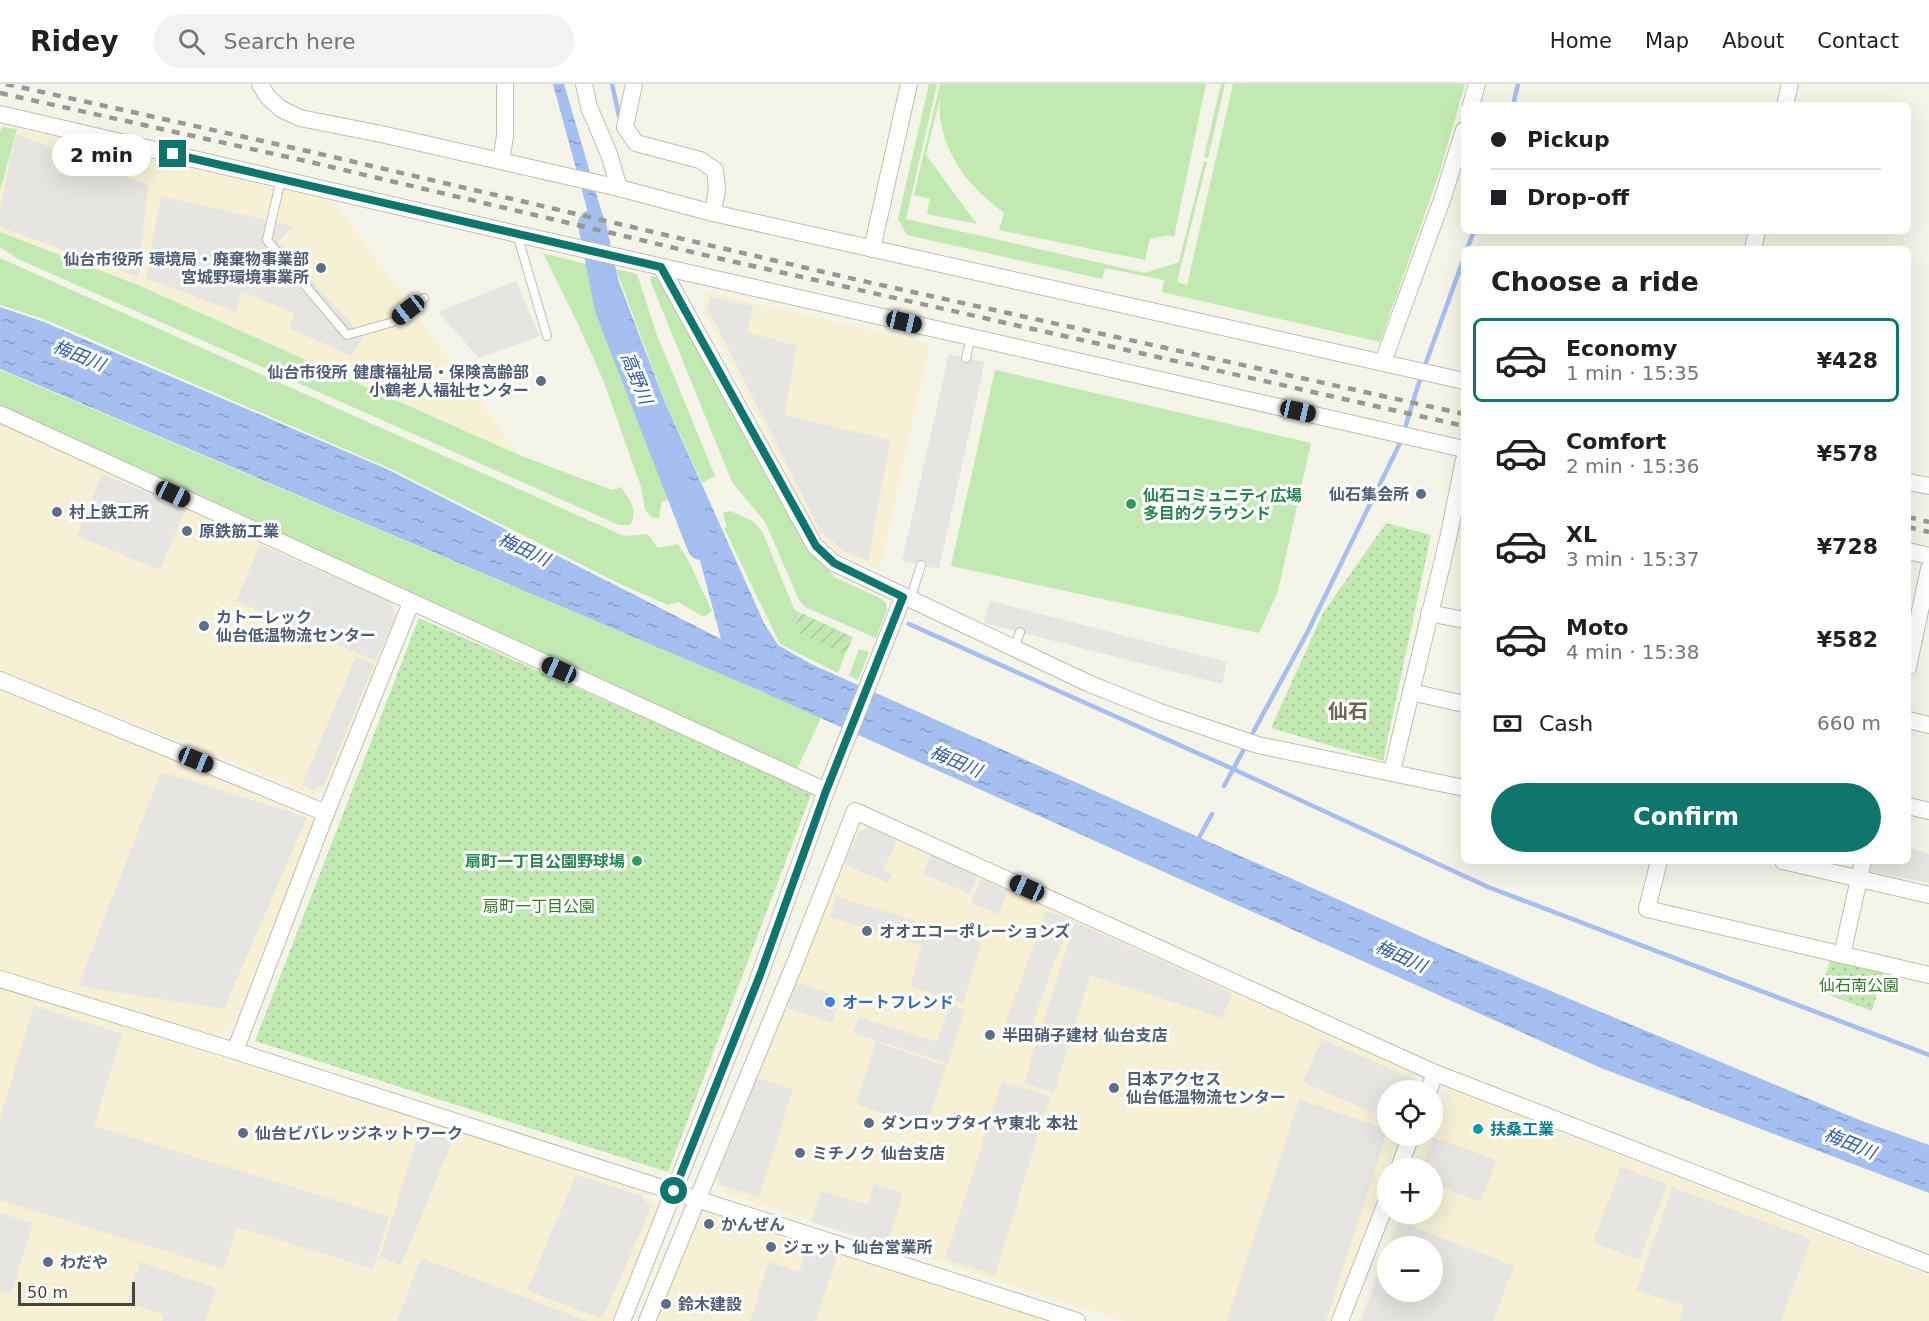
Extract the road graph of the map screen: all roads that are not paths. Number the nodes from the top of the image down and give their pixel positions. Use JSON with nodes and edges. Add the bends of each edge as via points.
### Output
{"nodes":[{"id":1,"x":260,"y":84,"type":"edge"},
{"id":2,"x":505,"y":84,"type":"edge"},
{"id":3,"x":584,"y":84,"type":"edge"},
{"id":4,"x":634,"y":84,"type":"edge"},
{"id":5,"x":909,"y":84,"type":"edge"},
{"id":6,"x":1477,"y":84,"type":"edge"},
{"id":7,"x":1790,"y":84,"type":"edge"},
{"id":8,"x":1473,"y":102,"type":"edge"},
{"id":9,"x":1786,"y":102,"type":"edge"},
{"id":10,"x":0,"y":114,"type":"edge"},
{"id":11,"x":1461,"y":140,"type":"edge"},
{"id":12,"x":501,"y":161,"type":"junction"},
{"id":13,"x":281,"y":179,"type":"junction"},
{"id":14,"x":611,"y":186,"type":"junction"},
{"id":15,"x":713,"y":213,"type":"junction"},
{"id":16,"x":517,"y":234,"type":"junction"},
{"id":17,"x":872,"y":249,"type":"junction"},
{"id":18,"x":661,"y":267,"type":"junction"},
{"id":19,"x":424,"y":298,"type":"dead end"},
{"id":20,"x":547,"y":336,"type":"dead end"},
{"id":21,"x":971,"y":337,"type":"junction"},
{"id":22,"x":966,"y":358,"type":"dead end"},
{"id":23,"x":1383,"y":362,"type":"junction"},
{"id":24,"x":1461,"y":380,"type":"edge"},
{"id":25,"x":0,"y":414,"type":"edge"},
{"id":26,"x":1461,"y":448,"type":"edge"},
{"id":27,"x":1911,"y":483,"type":"edge"},
{"id":28,"x":1929,"y":486,"type":"edge"},
{"id":29,"x":1461,"y":490,"type":"edge"},
{"id":30,"x":1456,"y":541,"type":"edge"},
{"id":31,"x":1911,"y":552,"type":"edge"},
{"id":32,"x":1929,"y":556,"type":"edge"},
{"id":33,"x":921,"y":565,"type":"dead end"},
{"id":34,"x":1929,"y":569,"type":"edge"},
{"id":35,"x":907,"y":599,"type":"junction"},
{"id":36,"x":411,"y":603,"type":"junction"},
{"id":37,"x":1429,"y":613,"type":"junction"},
{"id":38,"x":1461,"y":619,"type":"edge"},
{"id":39,"x":1020,"y":632,"type":"dead end"},
{"id":40,"x":1917,"y":642,"type":"edge"},
{"id":41,"x":1014,"y":649,"type":"junction"},
{"id":42,"x":1911,"y":659,"type":"edge"},
{"id":43,"x":0,"y":680,"type":"edge"},
{"id":44,"x":1410,"y":692,"type":"junction"},
{"id":45,"x":1461,"y":703,"type":"edge"},
{"id":46,"x":1911,"y":721,"type":"edge"},
{"id":47,"x":1929,"y":725,"type":"edge"},
{"id":48,"x":1392,"y":771,"type":"junction"},
{"id":49,"x":1461,"y":787,"type":"edge"},
{"id":50,"x":826,"y":791,"type":"junction"},
{"id":51,"x":1911,"y":807,"type":"edge"},
{"id":52,"x":1929,"y":811,"type":"edge"},
{"id":53,"x":326,"y":813,"type":"junction"},
{"id":54,"x":1658,"y":864,"type":"edge"},
{"id":55,"x":1796,"y":864,"type":"edge"},
{"id":56,"x":1862,"y":864,"type":"edge"},
{"id":57,"x":1859,"y":879,"type":"junction"},
{"id":58,"x":1929,"y":895,"type":"edge"},
{"id":59,"x":768,"y":953,"type":"junction"},
{"id":60,"x":1842,"y":954,"type":"junction"},
{"id":61,"x":795,"y":963,"type":"junction"},
{"id":62,"x":1929,"y":975,"type":"edge"},
{"id":63,"x":0,"y":979,"type":"edge"},
{"id":64,"x":235,"y":1051,"type":"junction"},
{"id":65,"x":1436,"y":1073,"type":"junction"},
{"id":66,"x":1433,"y":1080,"type":"edge"},
{"id":67,"x":674,"y":1191,"type":"junction"},
{"id":68,"x":697,"y":1198,"type":"junction"},
{"id":69,"x":1378,"y":1224,"type":"edge"},
{"id":70,"x":1929,"y":1264,"type":"edge"},
{"id":71,"x":622,"y":1321,"type":"edge"},
{"id":72,"x":647,"y":1321,"type":"edge"},
{"id":73,"x":1077,"y":1321,"type":"edge"},
{"id":74,"x":1340,"y":1321,"type":"edge"}],
"edges":[{"from":1,"to":12,"type":"street","via":[[281,109],[300,118]]},
{"from":2,"to":12,"type":"street"},
{"from":3,"to":14,"type":"street","via":[[589,107],[609,154]]},
{"from":4,"to":15,"type":"street","via":[[625,127],[636,143],[700,160],[715,170]]},
{"from":5,"to":17,"type":"street"},
{"from":6,"to":8,"type":"street"},
{"from":7,"to":9,"type":"street"},
{"from":10,"to":13,"type":"street"},
{"from":11,"to":23,"type":"street"},
{"from":12,"to":14,"type":"street"},
{"from":13,"to":16,"type":"street"},
{"from":13,"to":19,"type":"lane","via":[[267,240],[347,335],[393,322]]},
{"from":14,"to":15,"type":"street"},
{"from":15,"to":17,"type":"street"},
{"from":16,"to":18,"type":"street"},
{"from":16,"to":20,"type":"lane"},
{"from":17,"to":23,"type":"street"},
{"from":18,"to":21,"type":"street"},
{"from":18,"to":35,"type":"street","via":[[816,546],[834,563]]},
{"from":21,"to":22,"type":"lane"},
{"from":21,"to":26,"type":"street"},
{"from":23,"to":24,"type":"street"},
{"from":25,"to":36,"type":"street"},
{"from":27,"to":28,"type":"street"},
{"from":29,"to":30,"type":"street"},
{"from":30,"to":37,"type":"street"},
{"from":31,"to":32,"type":"street"},
{"from":33,"to":35,"type":"lane"},
{"from":34,"to":40,"type":"street"},
{"from":35,"to":41,"type":"street"},
{"from":35,"to":50,"type":"street"},
{"from":36,"to":50,"type":"street"},
{"from":36,"to":53,"type":"street"},
{"from":37,"to":38,"type":"street"},
{"from":37,"to":44,"type":"street"},
{"from":39,"to":41,"type":"lane"},
{"from":40,"to":42,"type":"street"},
{"from":41,"to":48,"type":"street","via":[[1090,684],[1232,738]]},
{"from":43,"to":53,"type":"street"},
{"from":44,"to":45,"type":"street"},
{"from":44,"to":48,"type":"street"},
{"from":46,"to":47,"type":"street"},
{"from":48,"to":49,"type":"street"},
{"from":50,"to":59,"type":"street"},
{"from":51,"to":52,"type":"street"},
{"from":53,"to":64,"type":"street"},
{"from":54,"to":60,"type":"street","via":[[1647,909]]},
{"from":55,"to":57,"type":"street"},
{"from":56,"to":57,"type":"street"},
{"from":57,"to":58,"type":"street"},
{"from":57,"to":60,"type":"street"},
{"from":59,"to":61,"type":"street"},
{"from":59,"to":67,"type":"street"},
{"from":60,"to":62,"type":"street"},
{"from":61,"to":65,"type":"street","via":[[855,811]]},
{"from":61,"to":68,"type":"street"},
{"from":63,"to":64,"type":"street"},
{"from":64,"to":67,"type":"street"},
{"from":65,"to":66,"type":"street"},
{"from":65,"to":70,"type":"street"},
{"from":67,"to":68,"type":"street"},
{"from":67,"to":71,"type":"street"},
{"from":68,"to":72,"type":"street"},
{"from":68,"to":73,"type":"street"},
{"from":69,"to":74,"type":"street"}]}
